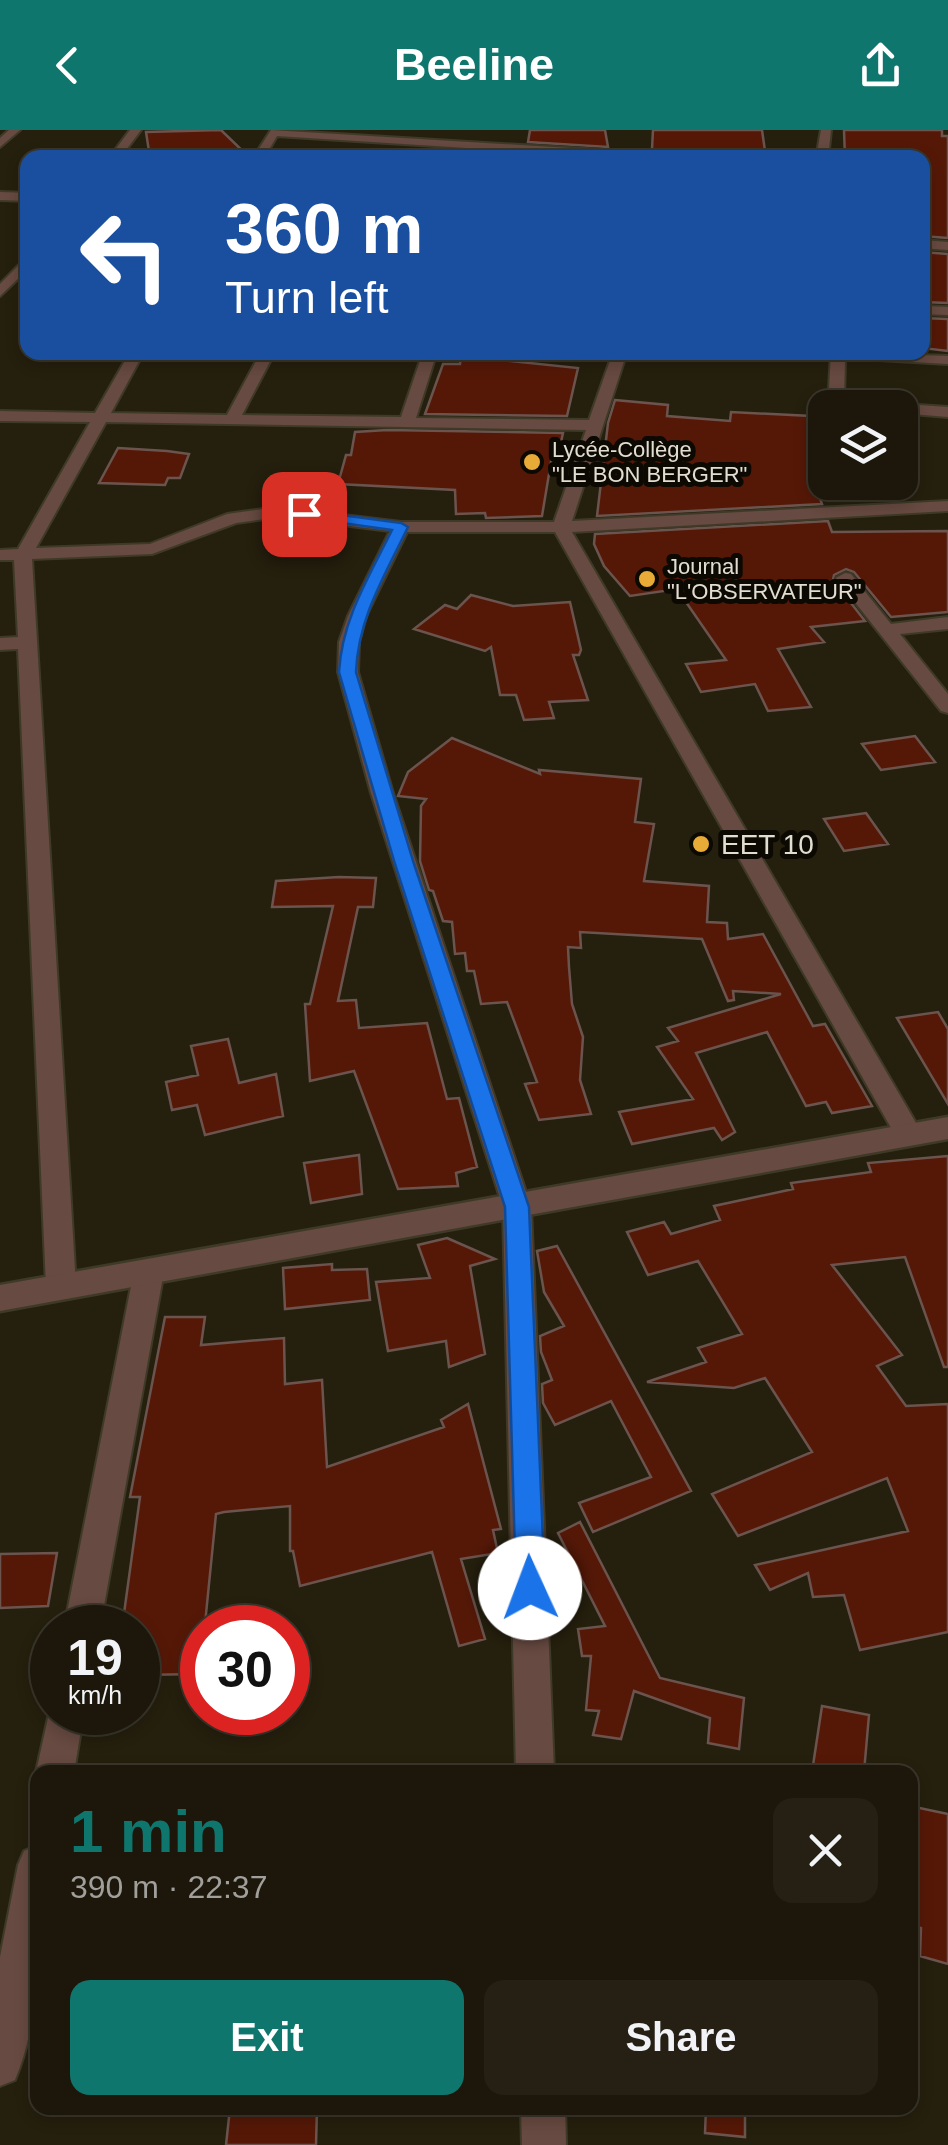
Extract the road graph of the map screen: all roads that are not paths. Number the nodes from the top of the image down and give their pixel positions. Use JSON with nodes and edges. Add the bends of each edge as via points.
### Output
{"nodes":[{"id":1,"x":16,"y":130,"type":"edge"},
{"id":2,"x":136,"y":130,"type":"edge"},
{"id":3,"x":275,"y":132,"type":"edge"},
{"id":4,"x":390,"y":134,"type":"edge"},
{"id":5,"x":0,"y":144,"type":"edge"},
{"id":6,"x":680,"y":144,"type":"dead end"},
{"id":7,"x":120,"y":150,"type":"edge"},
{"id":8,"x":497,"y":150,"type":"edge"},
{"id":9,"x":678,"y":150,"type":"edge"},
{"id":10,"x":20,"y":269,"type":"edge"},
{"id":11,"x":0,"y":292,"type":"edge"},
{"id":12,"x":132,"y":360,"type":"edge"},
{"id":13,"x":264,"y":360,"type":"edge"},
{"id":14,"x":427,"y":360,"type":"edge"},
{"id":15,"x":617,"y":360,"type":"edge"},
{"id":16,"x":838,"y":360,"type":"edge"},
{"id":17,"x":837,"y":390,"type":"edge"},
{"id":18,"x":918,"y":410,"type":"edge"},
{"id":19,"x":948,"y":412,"type":"edge"},
{"id":20,"x":0,"y":416,"type":"edge"},
{"id":21,"x":97,"y":419,"type":"junction"},
{"id":22,"x":231,"y":421,"type":"junction"},
{"id":23,"x":407,"y":422,"type":"junction"},
{"id":24,"x":594,"y":425,"type":"junction"},
{"id":25,"x":948,"y":506,"type":"edge"},
{"id":26,"x":948,"y":522,"type":"edge"},
{"id":27,"x":401,"y":527,"type":"junction"},
{"id":28,"x":564,"y":536,"type":"junction"},
{"id":29,"x":11,"y":556,"type":"edge"},
{"id":30,"x":844,"y":578,"type":"dead end"},
{"id":31,"x":948,"y":622,"type":"edge"},
{"id":32,"x":886,"y":630,"type":"junction"},
{"id":33,"x":30,"y":642,"type":"junction"},
{"id":34,"x":0,"y":644,"type":"edge"},
{"id":35,"x":948,"y":707,"type":"edge"},
{"id":36,"x":948,"y":1128,"type":"edge"},
{"id":37,"x":910,"y":1136,"type":"junction"},
{"id":38,"x":517,"y":1207,"type":"junction"},
{"id":39,"x":149,"y":1271,"type":"junction"},
{"id":40,"x":61,"y":1286,"type":"junction"},
{"id":41,"x":0,"y":1298,"type":"edge"},
{"id":42,"x":86,"y":1605,"type":"edge"},
{"id":43,"x":62,"y":1735,"type":"edge"},
{"id":44,"x":56,"y":1765,"type":"edge"},
{"id":45,"x":535,"y":1765,"type":"edge"},
{"id":46,"x":30,"y":1907,"type":"edge"},
{"id":47,"x":0,"y":2064,"type":"edge"},
{"id":48,"x":543,"y":2115,"type":"edge"},
{"id":49,"x":544,"y":2145,"type":"edge"}],
"edges":[{"from":1,"to":5,"type":"street"},
{"from":2,"to":7,"type":"street"},
{"from":3,"to":4,"type":"street"},
{"from":4,"to":8,"type":"street"},
{"from":6,"to":9,"type":"street"},
{"from":10,"to":11,"type":"street"},
{"from":12,"to":21,"type":"street"},
{"from":13,"to":22,"type":"street"},
{"from":14,"to":23,"type":"street"},
{"from":15,"to":24,"type":"street"},
{"from":16,"to":17,"type":"street"},
{"from":18,"to":19,"type":"street"},
{"from":20,"to":21,"type":"street"},
{"from":21,"to":22,"type":"street"},
{"from":21,"to":29,"type":"street"},
{"from":22,"to":23,"type":"street"},
{"from":23,"to":24,"type":"street"},
{"from":24,"to":28,"type":"street"},
{"from":25,"to":28,"type":"street","via":[[832,504]]},
{"from":26,"to":28,"type":"street"},
{"from":27,"to":28,"type":"street"},
{"from":27,"to":29,"type":"street","via":[[253,514],[152,549]]},
{"from":27,"to":38,"type":"street","via":[[357,616],[348,672]]},
{"from":28,"to":37,"type":"street"},
{"from":29,"to":33,"type":"street"},
{"from":30,"to":32,"type":"street"},
{"from":31,"to":32,"type":"street"},
{"from":32,"to":35,"type":"street"},
{"from":33,"to":34,"type":"street"},
{"from":33,"to":40,"type":"street"},
{"from":36,"to":37,"type":"street"},
{"from":37,"to":38,"type":"street"},
{"from":38,"to":39,"type":"street"},
{"from":38,"to":45,"type":"street"},
{"from":39,"to":40,"type":"street"},
{"from":39,"to":42,"type":"street"},
{"from":40,"to":41,"type":"street"},
{"from":43,"to":44,"type":"street"},
{"from":46,"to":47,"type":"street"},
{"from":48,"to":49,"type":"street"}]}
